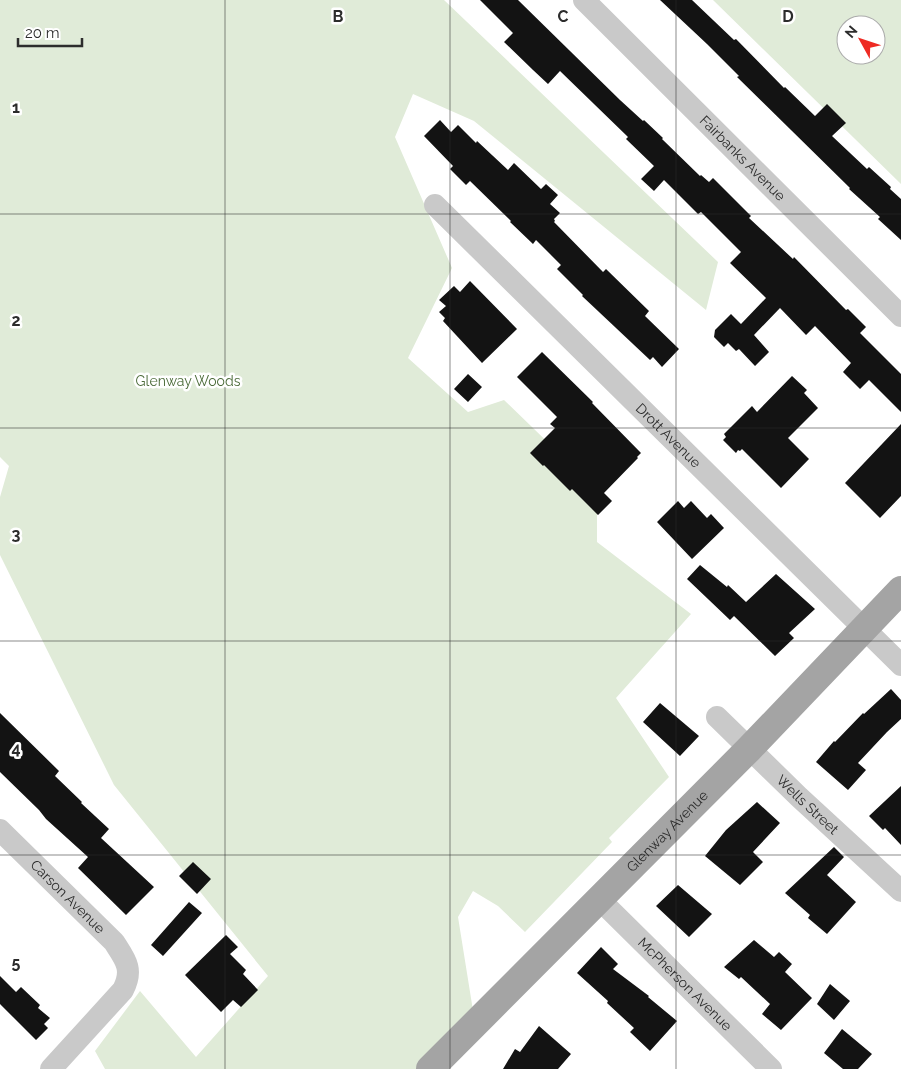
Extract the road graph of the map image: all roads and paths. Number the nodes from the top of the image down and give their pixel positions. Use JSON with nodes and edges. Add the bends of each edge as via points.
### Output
{"nodes":[{"id":1,"x":584,"y":0,"type":"edge"},
{"id":2,"x":436,"y":205,"type":"dead end"},
{"id":3,"x":901,"y":316,"type":"edge"},
{"id":4,"x":901,"y":590,"type":"edge"},
{"id":5,"x":865,"y":628,"type":"junction"},
{"id":6,"x":901,"y":665,"type":"edge"},
{"id":7,"x":717,"y":717,"type":"dead end"},
{"id":8,"x":749,"y":749,"type":"junction"},
{"id":9,"x":0,"y":830,"type":"edge"},
{"id":10,"x":901,"y":891,"type":"edge"},
{"id":11,"x":599,"y":899,"type":"junction"},
{"id":12,"x":51,"y":1069,"type":"edge"},
{"id":13,"x":430,"y":1069,"type":"edge"},
{"id":14,"x":771,"y":1069,"type":"edge"}],
"edges":[{"from":1,"to":3,"type":"street","name":"Fairbanks Avenue"},
{"from":2,"to":5,"type":"street","name":"Drott Avenue"},
{"from":4,"to":5,"type":"main road","name":"Glenway Avenue"},
{"from":5,"to":6,"type":"street","name":"Drott Avenue"},
{"from":5,"to":8,"type":"main road","name":"Glenway Avenue"},
{"from":7,"to":8,"type":"street","name":"Wells Street"},
{"from":8,"to":10,"type":"street","name":"Wells Street"},
{"from":8,"to":11,"type":"main road","name":"Glenway Avenue"},
{"from":9,"to":12,"type":"street","name":"Carson Avenue","via":[[114,942],[128,968],[123,990]]},
{"from":11,"to":13,"type":"main road","name":"Glenway Avenue"},
{"from":11,"to":14,"type":"street","name":"McPherson Avenue"}]}
